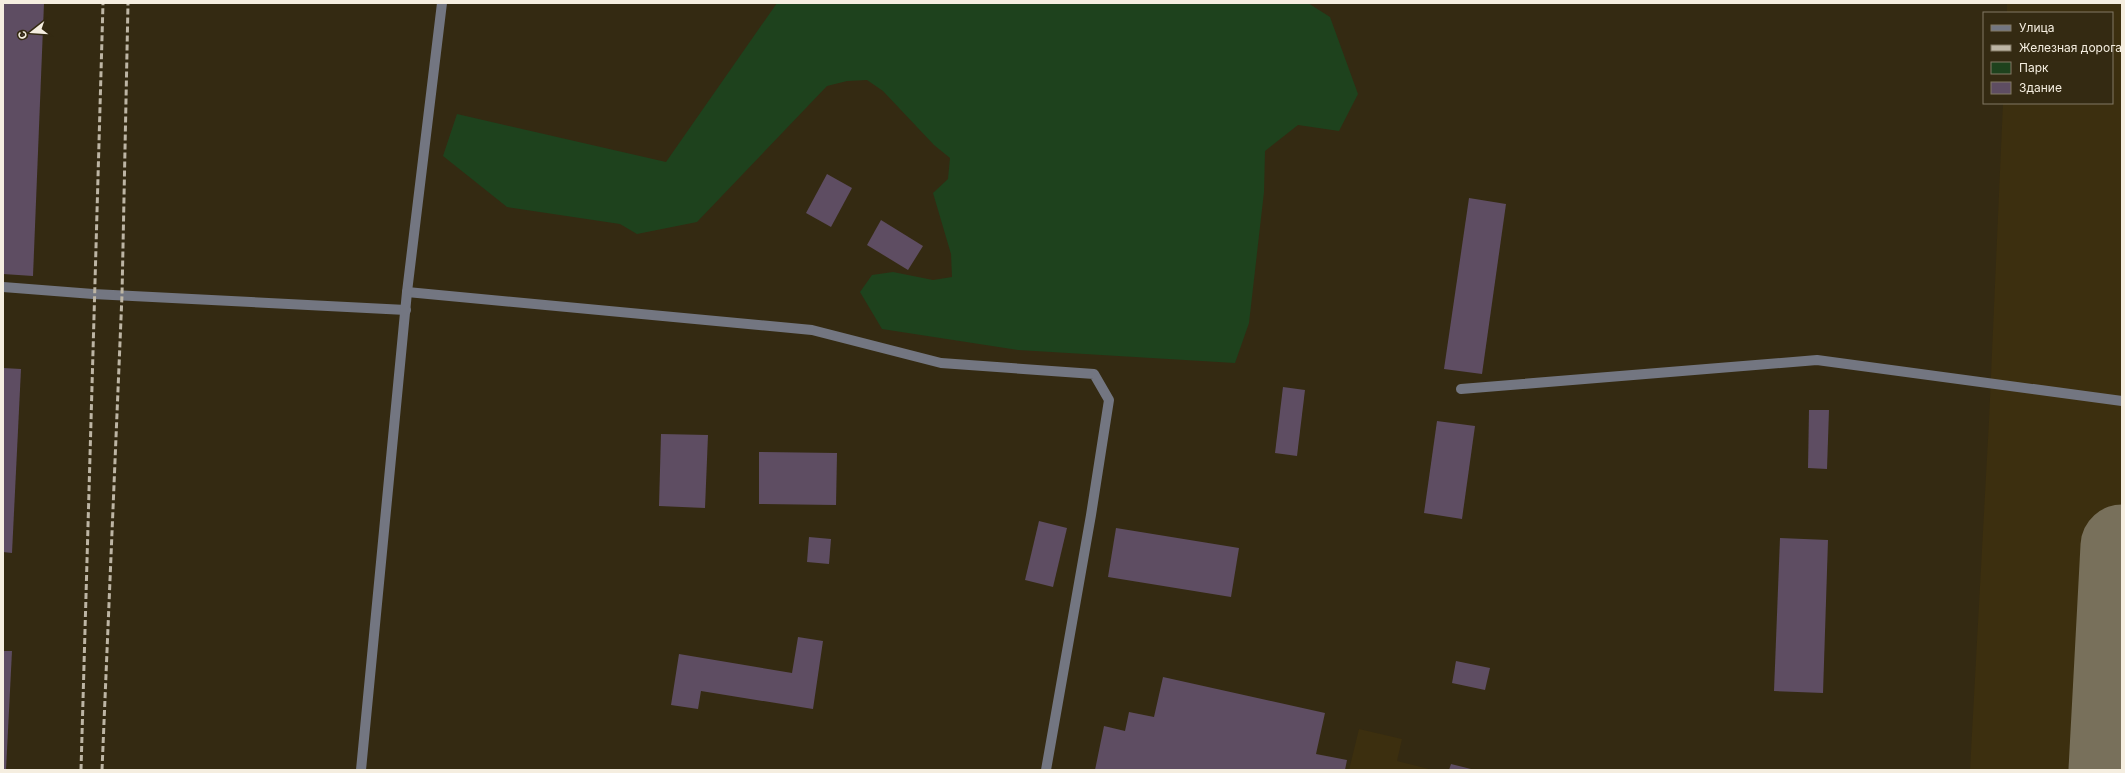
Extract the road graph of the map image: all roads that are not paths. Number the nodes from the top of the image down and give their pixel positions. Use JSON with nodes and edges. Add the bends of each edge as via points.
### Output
{"nodes":[{"id":1,"x":442,"y":3,"type":"edge"},
{"id":2,"x":3,"y":287,"type":"edge"},
{"id":3,"x":407,"y":292,"type":"junction"},
{"id":4,"x":406,"y":310,"type":"junction"},
{"id":5,"x":1461,"y":388,"type":"dead end"},
{"id":6,"x":2122,"y":401,"type":"edge"},
{"id":7,"x":361,"y":770,"type":"edge"},
{"id":8,"x":1046,"y":770,"type":"edge"}],
"edges":[{"from":1,"to":3,"type":"lane"},
{"from":2,"to":4,"type":"lane"},
{"from":3,"to":4,"type":"lane"},
{"from":3,"to":8,"type":"lane","via":[[812,330],[941,363],[1094,374],[1109,400]]},
{"from":4,"to":7,"type":"lane"},
{"from":5,"to":6,"type":"lane","via":[[1817,360]]}]}
